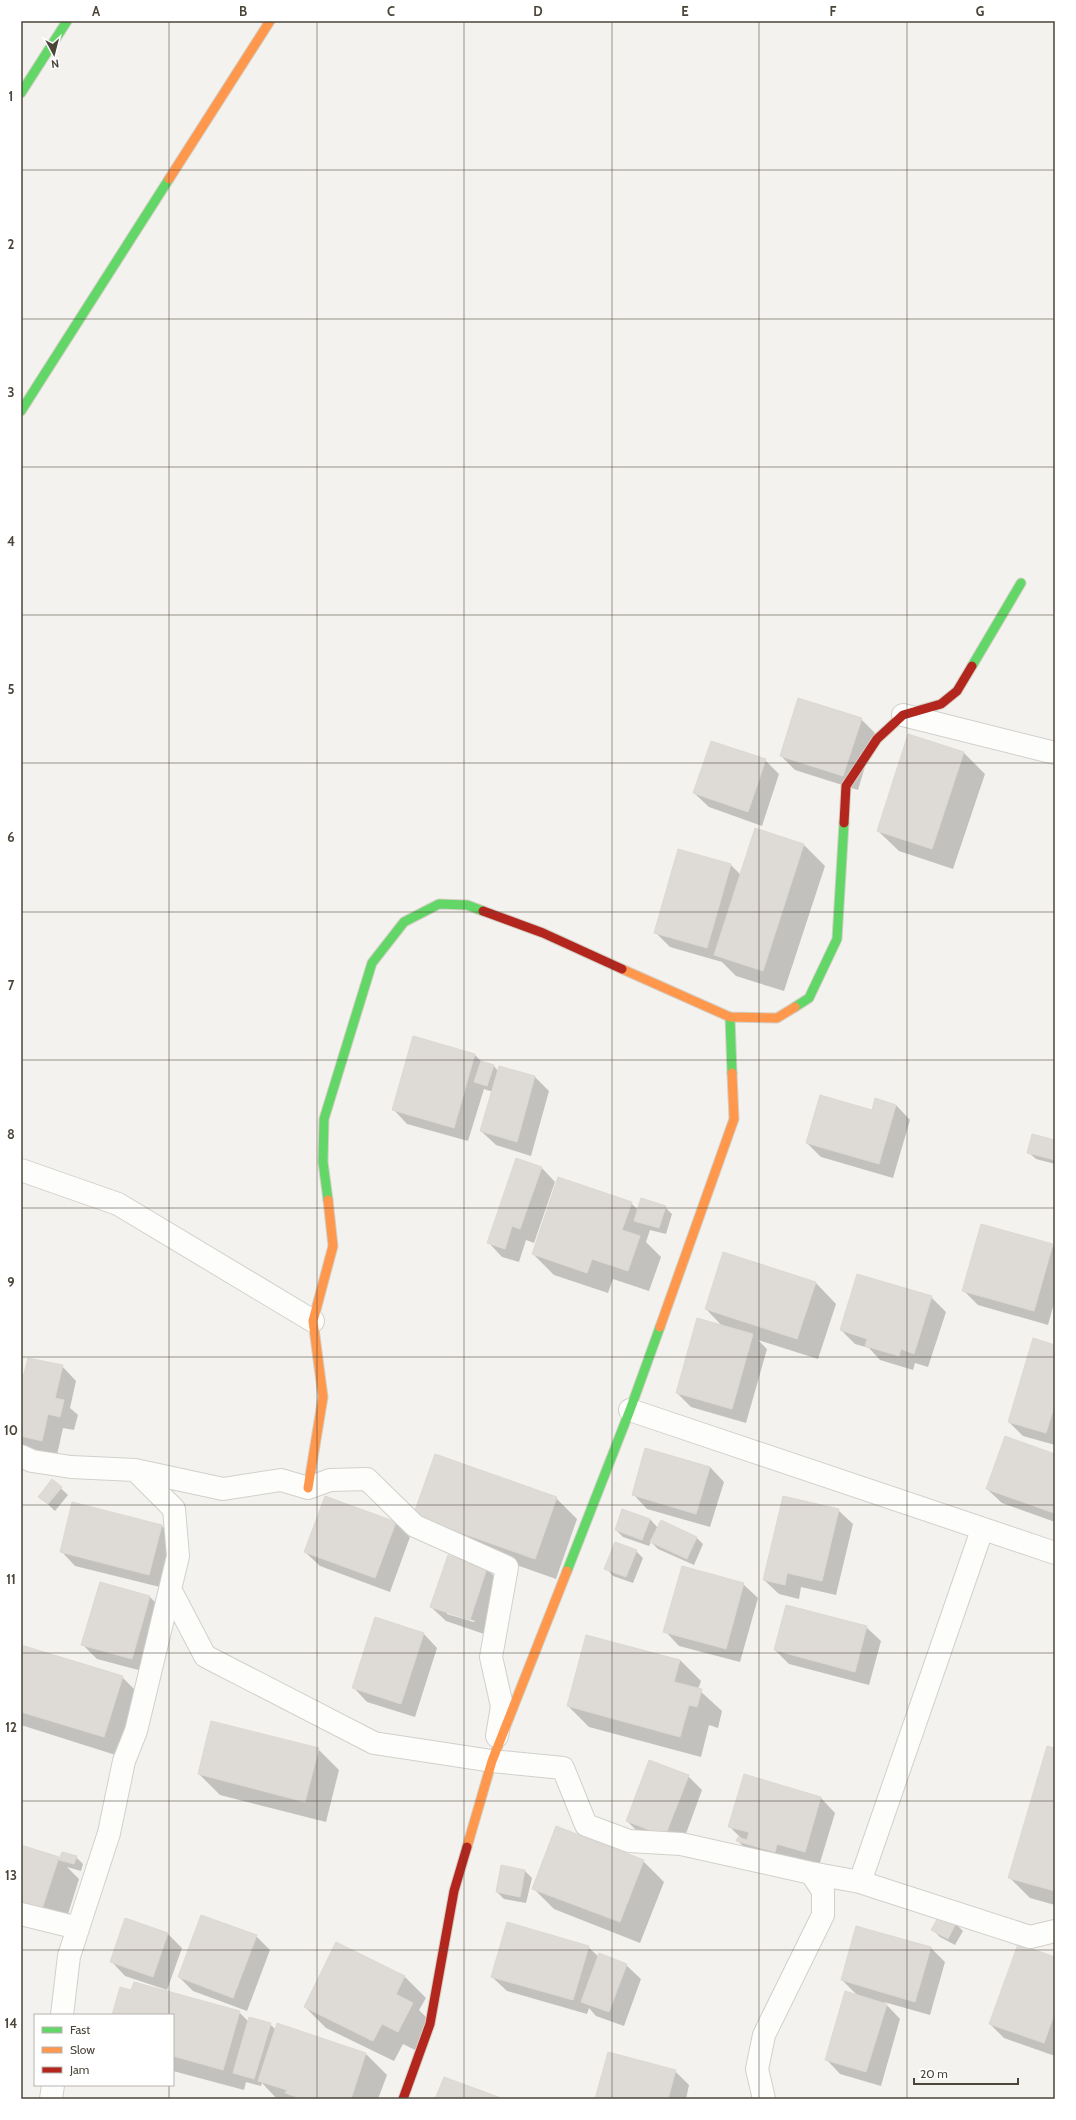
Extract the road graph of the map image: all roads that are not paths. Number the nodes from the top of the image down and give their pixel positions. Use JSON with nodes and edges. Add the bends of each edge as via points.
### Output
{"nodes":[{"id":1,"x":67,"y":21,"type":"edge"},
{"id":2,"x":270,"y":21,"type":"edge"},
{"id":3,"x":21,"y":93,"type":"edge"},
{"id":4,"x":21,"y":411,"type":"edge"},
{"id":5,"x":1021,"y":583,"type":"dead end"},
{"id":6,"x":903,"y":715,"type":"junction"},
{"id":7,"x":1055,"y":753,"type":"edge"},
{"id":8,"x":730,"y":1017,"type":"junction"},
{"id":9,"x":21,"y":1170,"type":"edge"},
{"id":10,"x":313,"y":1321,"type":"junction"},
{"id":11,"x":630,"y":1410,"type":"junction"},
{"id":12,"x":21,"y":1456,"type":"edge"},
{"id":13,"x":135,"y":1470,"type":"junction"},
{"id":14,"x":308,"y":1488,"type":"junction"},
{"id":15,"x":982,"y":1530,"type":"junction"},
{"id":16,"x":1055,"y":1553,"type":"edge"},
{"id":17,"x":170,"y":1591,"type":"junction"},
{"id":18,"x":492,"y":1761,"type":"junction"},
{"id":19,"x":811,"y":1873,"type":"junction"},
{"id":20,"x":860,"y":1882,"type":"junction"},
{"id":21,"x":21,"y":1914,"type":"edge"},
{"id":22,"x":78,"y":1928,"type":"junction"},
{"id":23,"x":1055,"y":1930,"type":"edge"},
{"id":24,"x":62,"y":2014,"type":"edge"},
{"id":25,"x":53,"y":2086,"type":"edge"},
{"id":26,"x":51,"y":2099,"type":"edge"},
{"id":27,"x":403,"y":2099,"type":"edge"},
{"id":28,"x":764,"y":2099,"type":"edge"}],
"edges":[{"from":1,"to":3,"type":"main road"},
{"from":2,"to":4,"type":"main road"},
{"from":5,"to":6,"type":"main road","via":[[957,691],[941,704]]},
{"from":6,"to":7,"type":"street"},
{"from":6,"to":8,"type":"main road","via":[[877,739],[846,786],[837,939],[809,998],[777,1018]]},
{"from":8,"to":10,"type":"main road","via":[[543,933],[467,905],[439,904],[404,922],[372,963],[324,1119],[323,1162],[334,1246]]},
{"from":8,"to":11,"type":"main road","via":[[734,1119]]},
{"from":9,"to":10,"type":"street","via":[[118,1204]]},
{"from":10,"to":14,"type":"main road","via":[[322,1397]]},
{"from":11,"to":15,"type":"street"},
{"from":11,"to":18,"type":"main road"},
{"from":12,"to":13,"type":"street","via":[[32,1461],[71,1468]]},
{"from":13,"to":14,"type":"street","via":[[222,1489],[281,1480]]},
{"from":13,"to":17,"type":"street","via":[[174,1509],[178,1556]]},
{"from":14,"to":18,"type":"street","via":[[330,1480],[367,1479],[415,1526],[507,1567],[491,1657],[502,1706]]},
{"from":15,"to":16,"type":"street"},
{"from":15,"to":20,"type":"street"},
{"from":17,"to":18,"type":"street","via":[[205,1656],[374,1743]]},
{"from":17,"to":22,"type":"street","via":[[136,1731],[124,1761],[109,1833]]},
{"from":18,"to":19,"type":"street","via":[[563,1768],[586,1825],[628,1841],[681,1844]]},
{"from":18,"to":27,"type":"main road","via":[[454,1891],[430,2024]]},
{"from":19,"to":20,"type":"street"},
{"from":19,"to":28,"type":"street","via":[[823,1891],[823,1915],[764,2035],[757,2069]]},
{"from":20,"to":23,"type":"street","via":[[1030,1937]]},
{"from":21,"to":22,"type":"street"},
{"from":22,"to":24,"type":"street","via":[[69,1956]]},
{"from":25,"to":26,"type":"street"}]}
